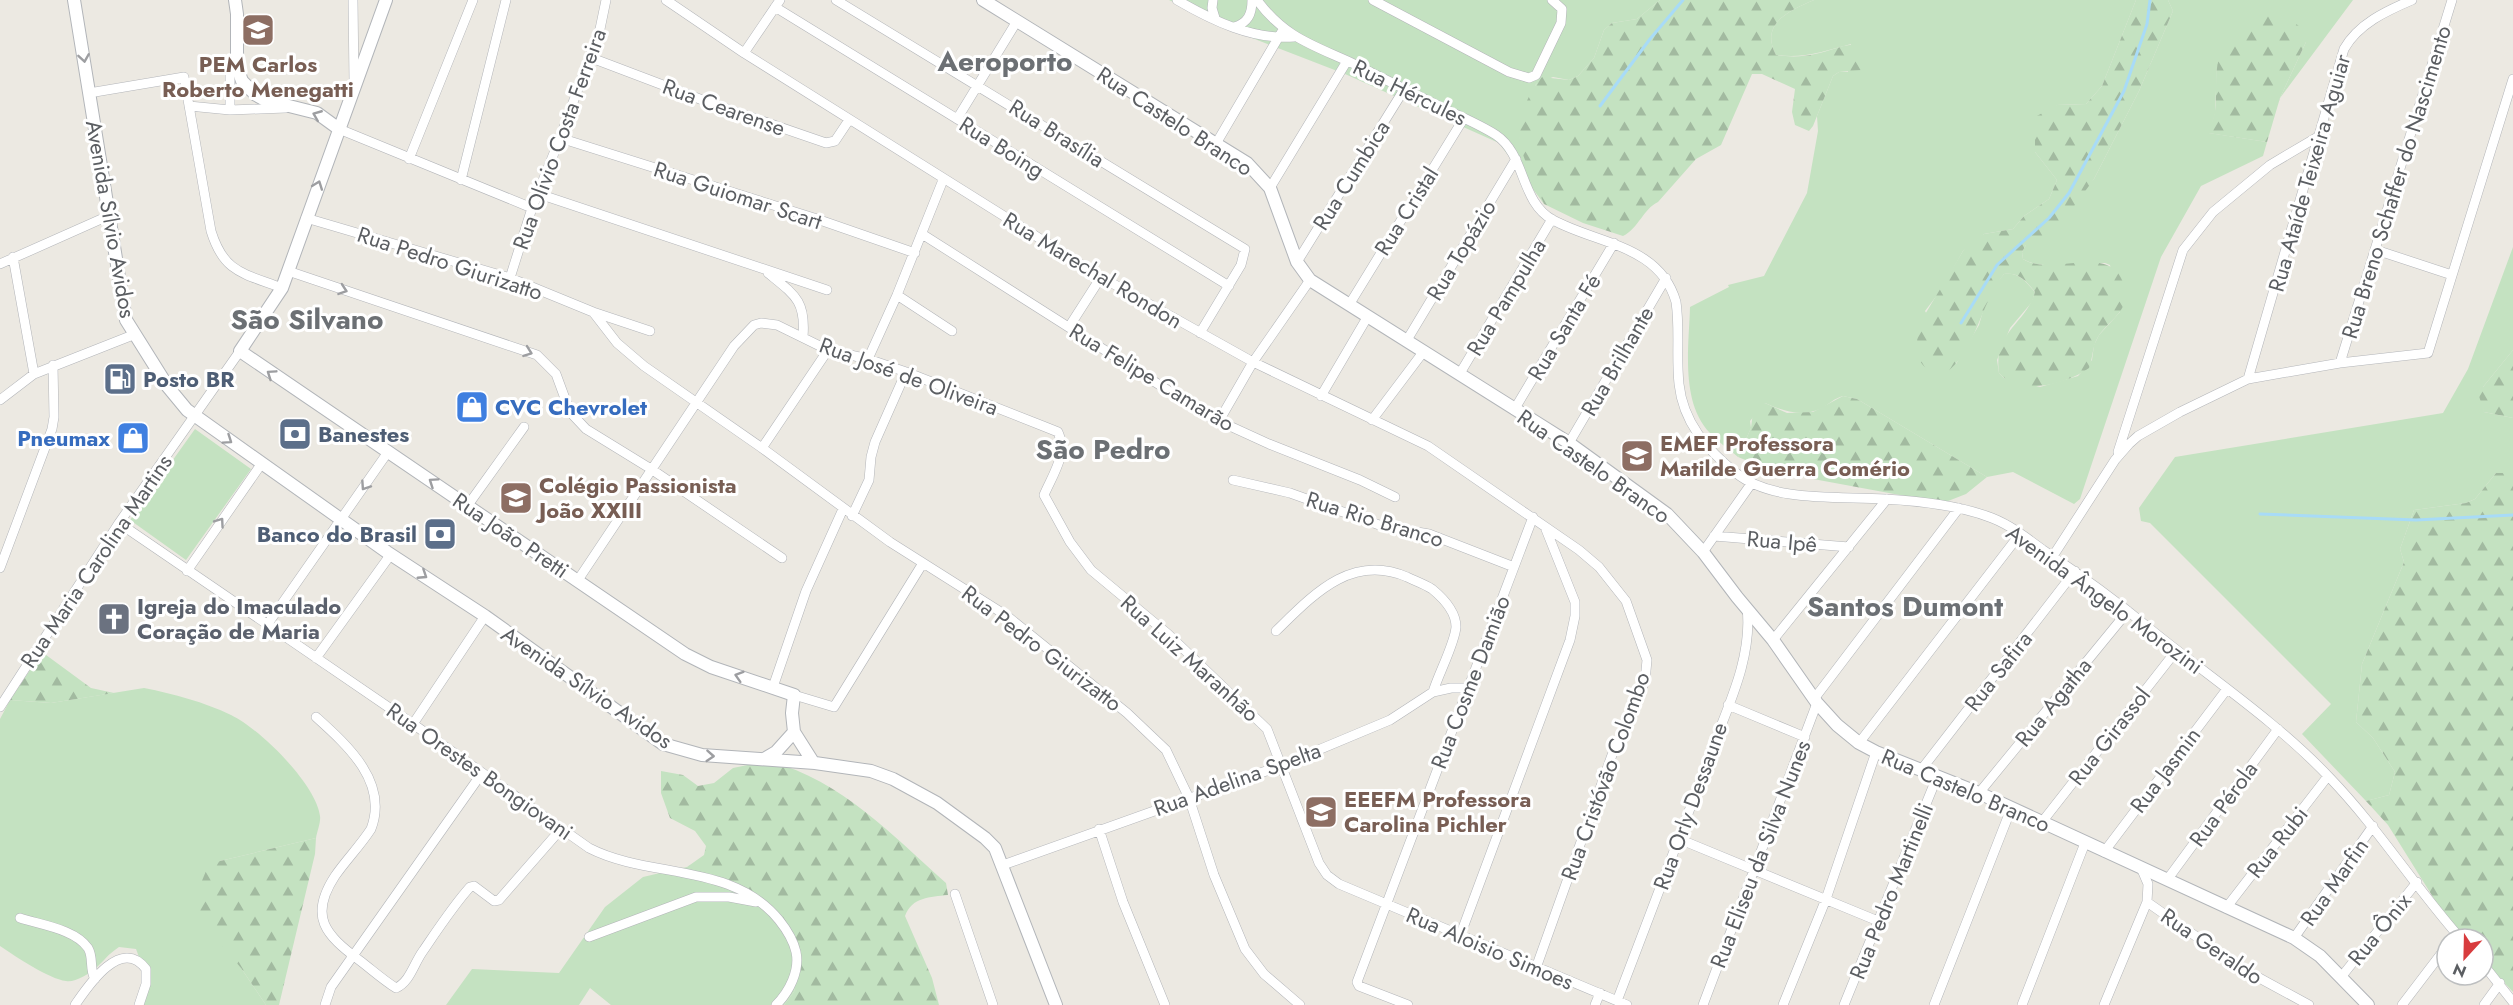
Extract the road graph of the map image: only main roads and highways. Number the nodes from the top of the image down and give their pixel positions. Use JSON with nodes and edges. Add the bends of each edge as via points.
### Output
{"nodes":[{"id":1,"x":74,"y":0,"type":"edge"},
{"id":2,"x":235,"y":0,"type":"edge"},
{"id":3,"x":386,"y":0,"type":"edge"},
{"id":4,"x":983,"y":0,"type":"edge"},
{"id":5,"x":339,"y":129,"type":"junction"},
{"id":6,"x":794,"y":732,"type":"junction"},
{"id":7,"x":764,"y":759,"type":"junction"},
{"id":8,"x":813,"y":762,"type":"junction"},
{"id":9,"x":1056,"y":1005,"type":"edge"},
{"id":10,"x":2368,"y":1005,"type":"edge"}],
"edges":[{"from":1,"to":7,"type":"main road","name":"Avenida Sílvio Avidos","one_way":true,"via":[[126,320],[168,387],[195,417],[663,744],[702,756]]},
{"from":5,"to":2,"type":"main road","one_way":true,"via":[[317,113],[265,100],[242,81],[237,67]]},
{"from":3,"to":5,"type":"main road"},
{"from":4,"to":10,"type":"main road","name":"Rua Castelo Branco","via":[[1246,163],[1270,188],[1297,262],[1310,280],[1569,443],[1667,514],[1703,552],[1816,701],[1859,743],[1979,793],[2294,938],[2320,956]]},
{"from":6,"to":5,"type":"main road","name":"Rua João Pretti","one_way":true,"via":[[794,695],[724,672],[685,654],[240,351],[282,288]]},
{"from":6,"to":7,"type":"main road"},
{"from":6,"to":8,"type":"main road"},
{"from":7,"to":8,"type":"main road","name":"Avenida Sílvio Avidos"},
{"from":8,"to":9,"type":"main road","name":"Avenida Sílvio Avidos","via":[[852,766],[893,779],[937,803],[985,838],[1003,865]]}]}
